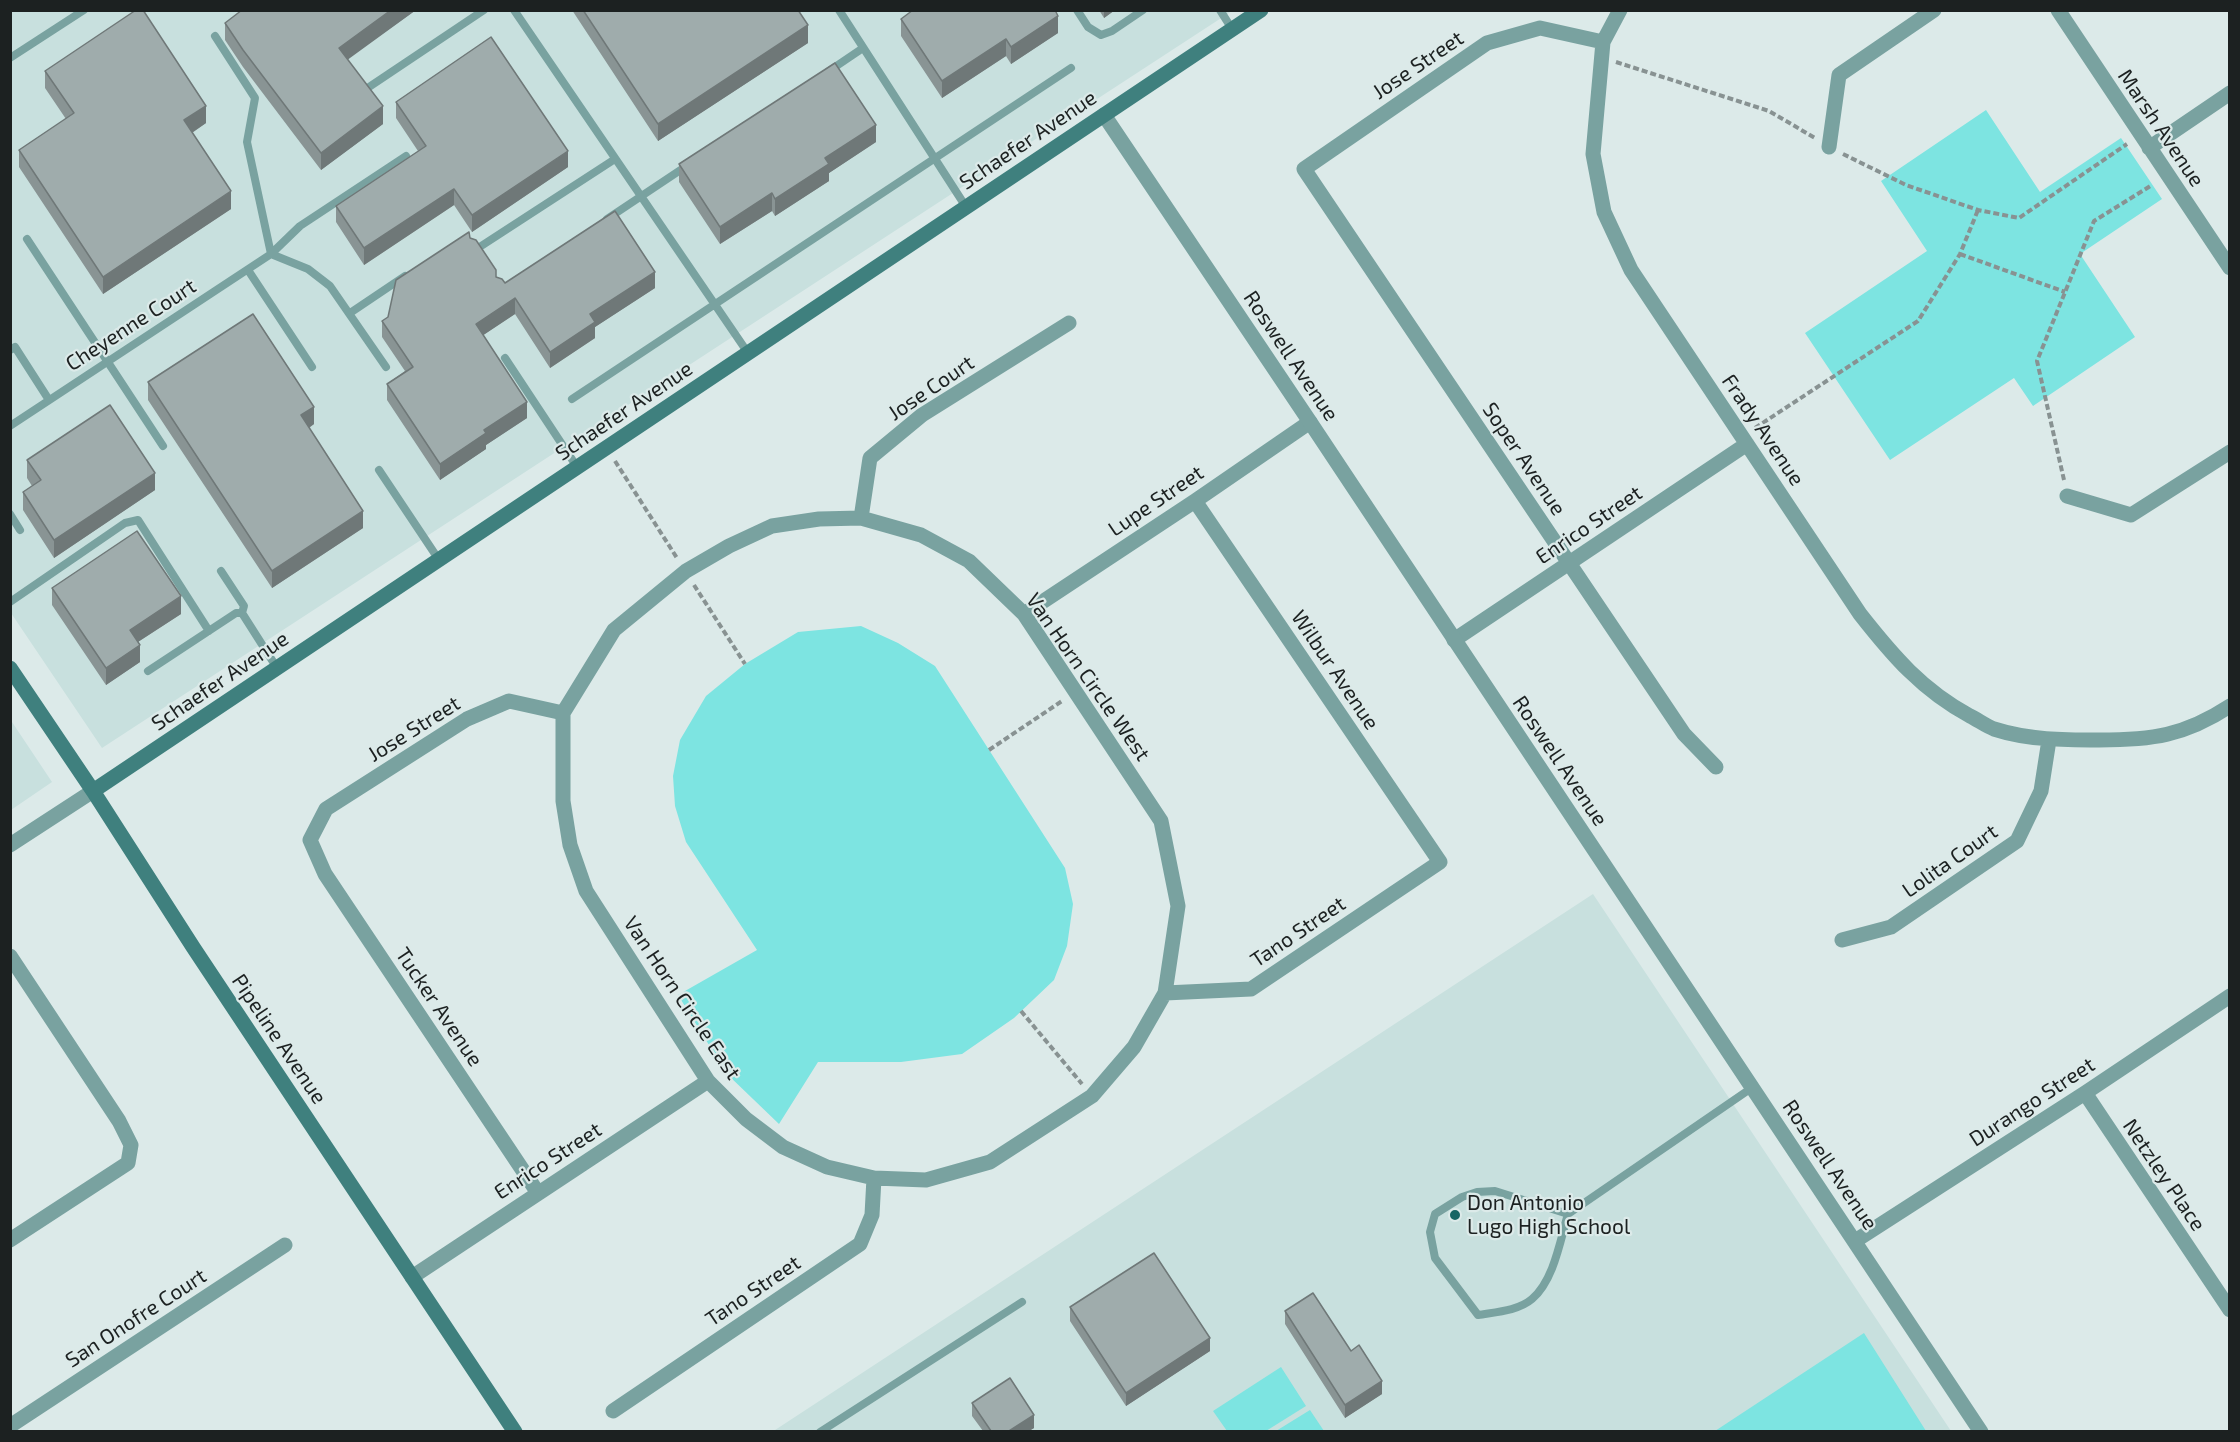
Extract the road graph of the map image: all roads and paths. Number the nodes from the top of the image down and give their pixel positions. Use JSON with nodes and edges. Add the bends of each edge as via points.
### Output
{"nodes":[{"id":1,"x":84,"y":10,"type":"edge"},
{"id":2,"x":484,"y":10,"type":"edge"},
{"id":3,"x":514,"y":10,"type":"edge"},
{"id":4,"x":839,"y":10,"type":"edge"},
{"id":5,"x":1077,"y":10,"type":"edge"},
{"id":6,"x":1143,"y":10,"type":"edge"},
{"id":7,"x":1220,"y":10,"type":"edge"},
{"id":8,"x":1261,"y":10,"type":"edge"},
{"id":9,"x":1620,"y":10,"type":"edge"},
{"id":10,"x":1934,"y":10,"type":"edge"},
{"id":11,"x":2058,"y":10,"type":"edge"},
{"id":12,"x":1232,"y":29,"type":"junction"},
{"id":13,"x":215,"y":36,"type":"dead end"},
{"id":14,"x":863,"y":48,"type":"junction"},
{"id":15,"x":1603,"y":50,"type":"junction"},
{"id":16,"x":10,"y":58,"type":"edge"},
{"id":17,"x":1071,"y":68,"type":"dead end"},
{"id":18,"x":824,"y":74,"type":"edge"},
{"id":19,"x":369,"y":87,"type":"edge"},
{"id":20,"x":2229,"y":93,"type":"edge"},
{"id":21,"x":1104,"y":115,"type":"junction"},
{"id":22,"x":2144,"y":141,"type":"junction"},
{"id":23,"x":1829,"y":147,"type":"junction"},
{"id":24,"x":406,"y":156,"type":"edge"},
{"id":25,"x":699,"y":158,"type":"edge"},
{"id":26,"x":615,"y":159,"type":"junction"},
{"id":27,"x":935,"y":160,"type":"junction"},
{"id":28,"x":1304,"y":169,"type":"joint"},
{"id":29,"x":2152,"y":184,"type":"dead end"},
{"id":30,"x":640,"y":196,"type":"junction"},
{"id":31,"x":966,"y":207,"type":"junction"},
{"id":32,"x":1978,"y":210,"type":"junction"},
{"id":33,"x":601,"y":223,"type":"edge"},
{"id":34,"x":27,"y":239,"type":"dead end"},
{"id":35,"x":475,"y":250,"type":"edge"},
{"id":36,"x":271,"y":254,"type":"junction"},
{"id":37,"x":1960,"y":254,"type":"junction"},
{"id":38,"x":2229,"y":268,"type":"edge"},
{"id":39,"x":248,"y":270,"type":"junction"},
{"id":40,"x":414,"y":270,"type":"edge"},
{"id":41,"x":2065,"y":292,"type":"junction"},
{"id":42,"x":715,"y":305,"type":"junction"},
{"id":43,"x":350,"y":313,"type":"junction"},
{"id":44,"x":1069,"y":323,"type":"dead end"},
{"id":45,"x":10,"y":350,"type":"edge"},
{"id":46,"x":748,"y":353,"type":"junction"},
{"id":47,"x":505,"y":358,"type":"dead end"},
{"id":48,"x":108,"y":361,"type":"junction"},
{"id":49,"x":312,"y":366,"type":"dead end"},
{"id":50,"x":386,"y":367,"type":"dead end"},
{"id":51,"x":572,"y":399,"type":"dead end"},
{"id":52,"x":49,"y":400,"type":"junction"},
{"id":53,"x":1310,"y":422,"type":"junction"},
{"id":54,"x":10,"y":426,"type":"edge"},
{"id":55,"x":1744,"y":441,"type":"junction"},
{"id":56,"x":163,"y":446,"type":"dead end"},
{"id":57,"x":2229,"y":452,"type":"edge"},
{"id":58,"x":577,"y":468,"type":"junction"},
{"id":59,"x":379,"y":470,"type":"dead end"},
{"id":60,"x":2067,"y":496,"type":"joint"},
{"id":61,"x":1195,"y":501,"type":"junction"},
{"id":62,"x":10,"y":514,"type":"edge"},
{"id":63,"x":861,"y":518,"type":"junction"},
{"id":64,"x":20,"y":530,"type":"dead end"},
{"id":65,"x":439,"y":560,"type":"junction"},
{"id":66,"x":1569,"y":563,"type":"junction"},
{"id":67,"x":221,"y":571,"type":"dead end"},
{"id":68,"x":10,"y":602,"type":"edge"},
{"id":69,"x":242,"y":613,"type":"junction"},
{"id":70,"x":1024,"y":614,"type":"junction"},
{"id":71,"x":209,"y":631,"type":"junction"},
{"id":72,"x":1454,"y":640,"type":"junction"},
{"id":73,"x":10,"y":668,"type":"edge"},
{"id":74,"x":278,"y":668,"type":"junction"},
{"id":75,"x":148,"y":671,"type":"dead end"},
{"id":76,"x":1076,"y":693,"type":"junction"},
{"id":77,"x":2229,"y":706,"type":"edge"},
{"id":78,"x":563,"y":713,"type":"junction"},
{"id":79,"x":2049,"y":740,"type":"junction"},
{"id":80,"x":989,"y":750,"type":"dead end"},
{"id":81,"x":1716,"y":767,"type":"dead end"},
{"id":82,"x":93,"y":791,"type":"junction"},
{"id":83,"x":310,"y":840,"type":"joint"},
{"id":84,"x":10,"y":845,"type":"edge"},
{"id":85,"x":1440,"y":862,"type":"joint"},
{"id":86,"x":1842,"y":940,"type":"dead end"},
{"id":87,"x":10,"y":956,"type":"edge"},
{"id":88,"x":1165,"y":993,"type":"junction"},
{"id":89,"x":2229,"y":996,"type":"edge"},
{"id":90,"x":1021,"y":1011,"type":"dead end"},
{"id":91,"x":708,"y":1081,"type":"junction"},
{"id":92,"x":1753,"y":1087,"type":"junction"},
{"id":93,"x":2085,"y":1093,"type":"junction"},
{"id":94,"x":1092,"y":1096,"type":"junction"},
{"id":95,"x":873,"y":1178,"type":"junction"},
{"id":96,"x":538,"y":1193,"type":"junction"},
{"id":97,"x":1568,"y":1214,"type":"junction"},
{"id":98,"x":10,"y":1240,"type":"edge"},
{"id":99,"x":1855,"y":1240,"type":"junction"},
{"id":100,"x":285,"y":1245,"type":"dead end"},
{"id":101,"x":412,"y":1277,"type":"junction"},
{"id":102,"x":1022,"y":1302,"type":"dead end"},
{"id":103,"x":2229,"y":1310,"type":"edge"},
{"id":104,"x":613,"y":1411,"type":"dead end"},
{"id":105,"x":10,"y":1426,"type":"edge"},
{"id":106,"x":514,"y":1431,"type":"edge"},
{"id":107,"x":820,"y":1431,"type":"edge"},
{"id":108,"x":1981,"y":1431,"type":"edge"}],
"edges":[{"from":1,"to":16,"type":"lane"},
{"from":2,"to":19,"type":"lane"},
{"from":3,"to":26,"type":"lane"},
{"from":4,"to":14,"type":"lane"},
{"from":5,"to":6,"type":"lane","via":[[1088,27],[1101,35]]},
{"from":7,"to":12,"type":"lane"},
{"from":8,"to":12,"type":"main road","name":"Schaefer Avenue"},
{"from":9,"to":15,"type":"street"},
{"from":10,"to":23,"type":"street","via":[[1839,75]]},
{"from":11,"to":22,"type":"street","name":"Marsh Avenue"},
{"from":12,"to":21,"type":"main road","name":"Schaefer Avenue"},
{"from":13,"to":36,"type":"lane","via":[[255,98],[247,142]]},
{"from":14,"to":18,"type":"lane"},
{"from":14,"to":27,"type":"lane"},
{"from":15,"to":23,"type":"path","via":[[1769,111]]},
{"from":15,"to":28,"type":"street","name":"Jose Street","via":[[1540,28],[1487,43]]},
{"from":15,"to":55,"type":"street","name":"Frady Avenue","via":[[1593,154],[1604,212],[1631,270]]},
{"from":17,"to":27,"type":"lane"},
{"from":20,"to":22,"type":"street"},
{"from":21,"to":31,"type":"main road","name":"Schaefer Avenue"},
{"from":21,"to":53,"type":"street","name":"Roswell Avenue"},
{"from":22,"to":32,"type":"path","via":[[2019,218]]},
{"from":22,"to":38,"type":"street","name":"Marsh Avenue"},
{"from":23,"to":32,"type":"path","via":[[1906,185]]},
{"from":24,"to":36,"type":"lane","name":"Cheyenne Court","via":[[300,226]]},
{"from":25,"to":30,"type":"lane"},
{"from":26,"to":30,"type":"lane"},
{"from":26,"to":35,"type":"lane"},
{"from":27,"to":31,"type":"lane"},
{"from":27,"to":42,"type":"lane"},
{"from":28,"to":66,"type":"street","name":"Soper Avenue"},
{"from":29,"to":41,"type":"path","via":[[2094,221]]},
{"from":30,"to":33,"type":"lane"},
{"from":30,"to":42,"type":"lane"},
{"from":31,"to":46,"type":"main road","name":"Schaefer Avenue"},
{"from":32,"to":37,"type":"path"},
{"from":34,"to":48,"type":"lane"},
{"from":36,"to":39,"type":"lane","name":"Cheyenne Court"},
{"from":36,"to":43,"type":"lane","via":[[308,269],[335,290]]},
{"from":37,"to":41,"type":"path"},
{"from":37,"to":55,"type":"path","via":[[1918,321]]},
{"from":39,"to":48,"type":"lane","name":"Cheyenne Court"},
{"from":39,"to":49,"type":"lane"},
{"from":40,"to":43,"type":"lane"},
{"from":41,"to":60,"type":"path","via":[[2037,361]]},
{"from":42,"to":46,"type":"lane"},
{"from":42,"to":51,"type":"lane"},
{"from":43,"to":50,"type":"lane"},
{"from":44,"to":63,"type":"street","name":"Jose Court","via":[[922,415],[870,458]]},
{"from":45,"to":52,"type":"lane","via":[[15,347]]},
{"from":46,"to":58,"type":"main road","name":"Schaefer Avenue"},
{"from":47,"to":58,"type":"lane"},
{"from":48,"to":52,"type":"lane","name":"Cheyenne Court"},
{"from":48,"to":56,"type":"lane"},
{"from":52,"to":54,"type":"lane","name":"Cheyenne Court"},
{"from":53,"to":61,"type":"street","name":"Lupe Street"},
{"from":53,"to":72,"type":"street","name":"Roswell Avenue"},
{"from":55,"to":66,"type":"street","name":"Enrico Street"},
{"from":55,"to":79,"type":"street","name":"Frady Avenue","via":[[1860,614],[1896,660],[1944,702],[1994,729]]},
{"from":57,"to":60,"type":"street","via":[[2130,515]]},
{"from":58,"to":65,"type":"main road","name":"Schaefer Avenue"},
{"from":59,"to":65,"type":"lane"},
{"from":61,"to":70,"type":"street","name":"Lupe Street"},
{"from":61,"to":85,"type":"street","name":"Wilbur Avenue"},
{"from":62,"to":64,"type":"lane"},
{"from":63,"to":70,"type":"street","name":"Van Horn Circle West","via":[[921,535],[969,561]]},
{"from":63,"to":78,"type":"street","name":"Van Horn Circle West","via":[[772,526],[686,571],[614,630]]},
{"from":65,"to":74,"type":"main road","name":"Schaefer Avenue"},
{"from":66,"to":72,"type":"street","name":"Enrico Street"},
{"from":66,"to":81,"type":"street","name":"Soper Avenue","via":[[1684,734]]},
{"from":67,"to":69,"type":"lane","via":[[244,606]]},
{"from":68,"to":71,"type":"lane","via":[[125,523],[138,520]]},
{"from":69,"to":71,"type":"lane"},
{"from":69,"to":74,"type":"lane"},
{"from":70,"to":76,"type":"street","name":"Van Horn Circle West"},
{"from":71,"to":75,"type":"lane"},
{"from":72,"to":92,"type":"street","name":"Roswell Avenue"},
{"from":73,"to":82,"type":"main road","name":"Pipeline Avenue"},
{"from":74,"to":82,"type":"main road","name":"Schaefer Avenue"},
{"from":76,"to":80,"type":"path"},
{"from":76,"to":88,"type":"street","name":"Van Horn Circle West","via":[[1161,821],[1178,906]]},
{"from":77,"to":79,"type":"street","name":"Frady Avenue","via":[[2183,731],[2141,740]]},
{"from":78,"to":83,"type":"street","name":"Jose Street","via":[[509,701],[467,719],[326,809]]},
{"from":78,"to":91,"type":"street","name":"Van Horn Circle East","via":[[563,801],[570,844],[585,891]]},
{"from":79,"to":86,"type":"street","name":"Lolita Court","via":[[2041,791],[2017,841],[1891,927]]},
{"from":82,"to":84,"type":"street","name":"Schaefer Avenue"},
{"from":82,"to":101,"type":"main road","name":"Pipeline Avenue"},
{"from":83,"to":96,"type":"street","name":"Tucker Avenue","via":[[325,874]]},
{"from":85,"to":88,"type":"street","name":"Tano Street","via":[[1251,989]]},
{"from":87,"to":98,"type":"street","via":[[131,1145],[128,1163]]},
{"from":88,"to":94,"type":"street","name":"Van Horn Circle East","via":[[1134,1047]]},
{"from":89,"to":93,"type":"street","name":"Durango Street"},
{"from":90,"to":94,"type":"path"},
{"from":91,"to":95,"type":"street","name":"Van Horn Circle East","via":[[746,1119],[783,1148],[827,1167]]},
{"from":91,"to":96,"type":"street","name":"Enrico Street"},
{"from":92,"to":97,"type":"lane"},
{"from":92,"to":99,"type":"street","name":"Roswell Avenue"},
{"from":93,"to":99,"type":"street","name":"Durango Street"},
{"from":93,"to":103,"type":"street","name":"Netzley Place"},
{"from":94,"to":95,"type":"street","name":"Van Horn Circle East","via":[[990,1162],[926,1180]]},
{"from":95,"to":104,"type":"street","name":"Tano Street","via":[[872,1215],[860,1244]]},
{"from":96,"to":101,"type":"street","name":"Enrico Street"},
{"from":97,"to":97,"type":"lane","via":[[1496,1191],[1477,1192],[1436,1214],[1430,1232],[1435,1257],[1478,1315],[1508,1310],[1531,1300],[1551,1274]]},
{"from":99,"to":108,"type":"street","name":"Roswell Avenue"},
{"from":100,"to":105,"type":"street","name":"San Onofre Court"},
{"from":101,"to":106,"type":"main road","name":"Pipeline Avenue"},
{"from":102,"to":107,"type":"lane"}]}
